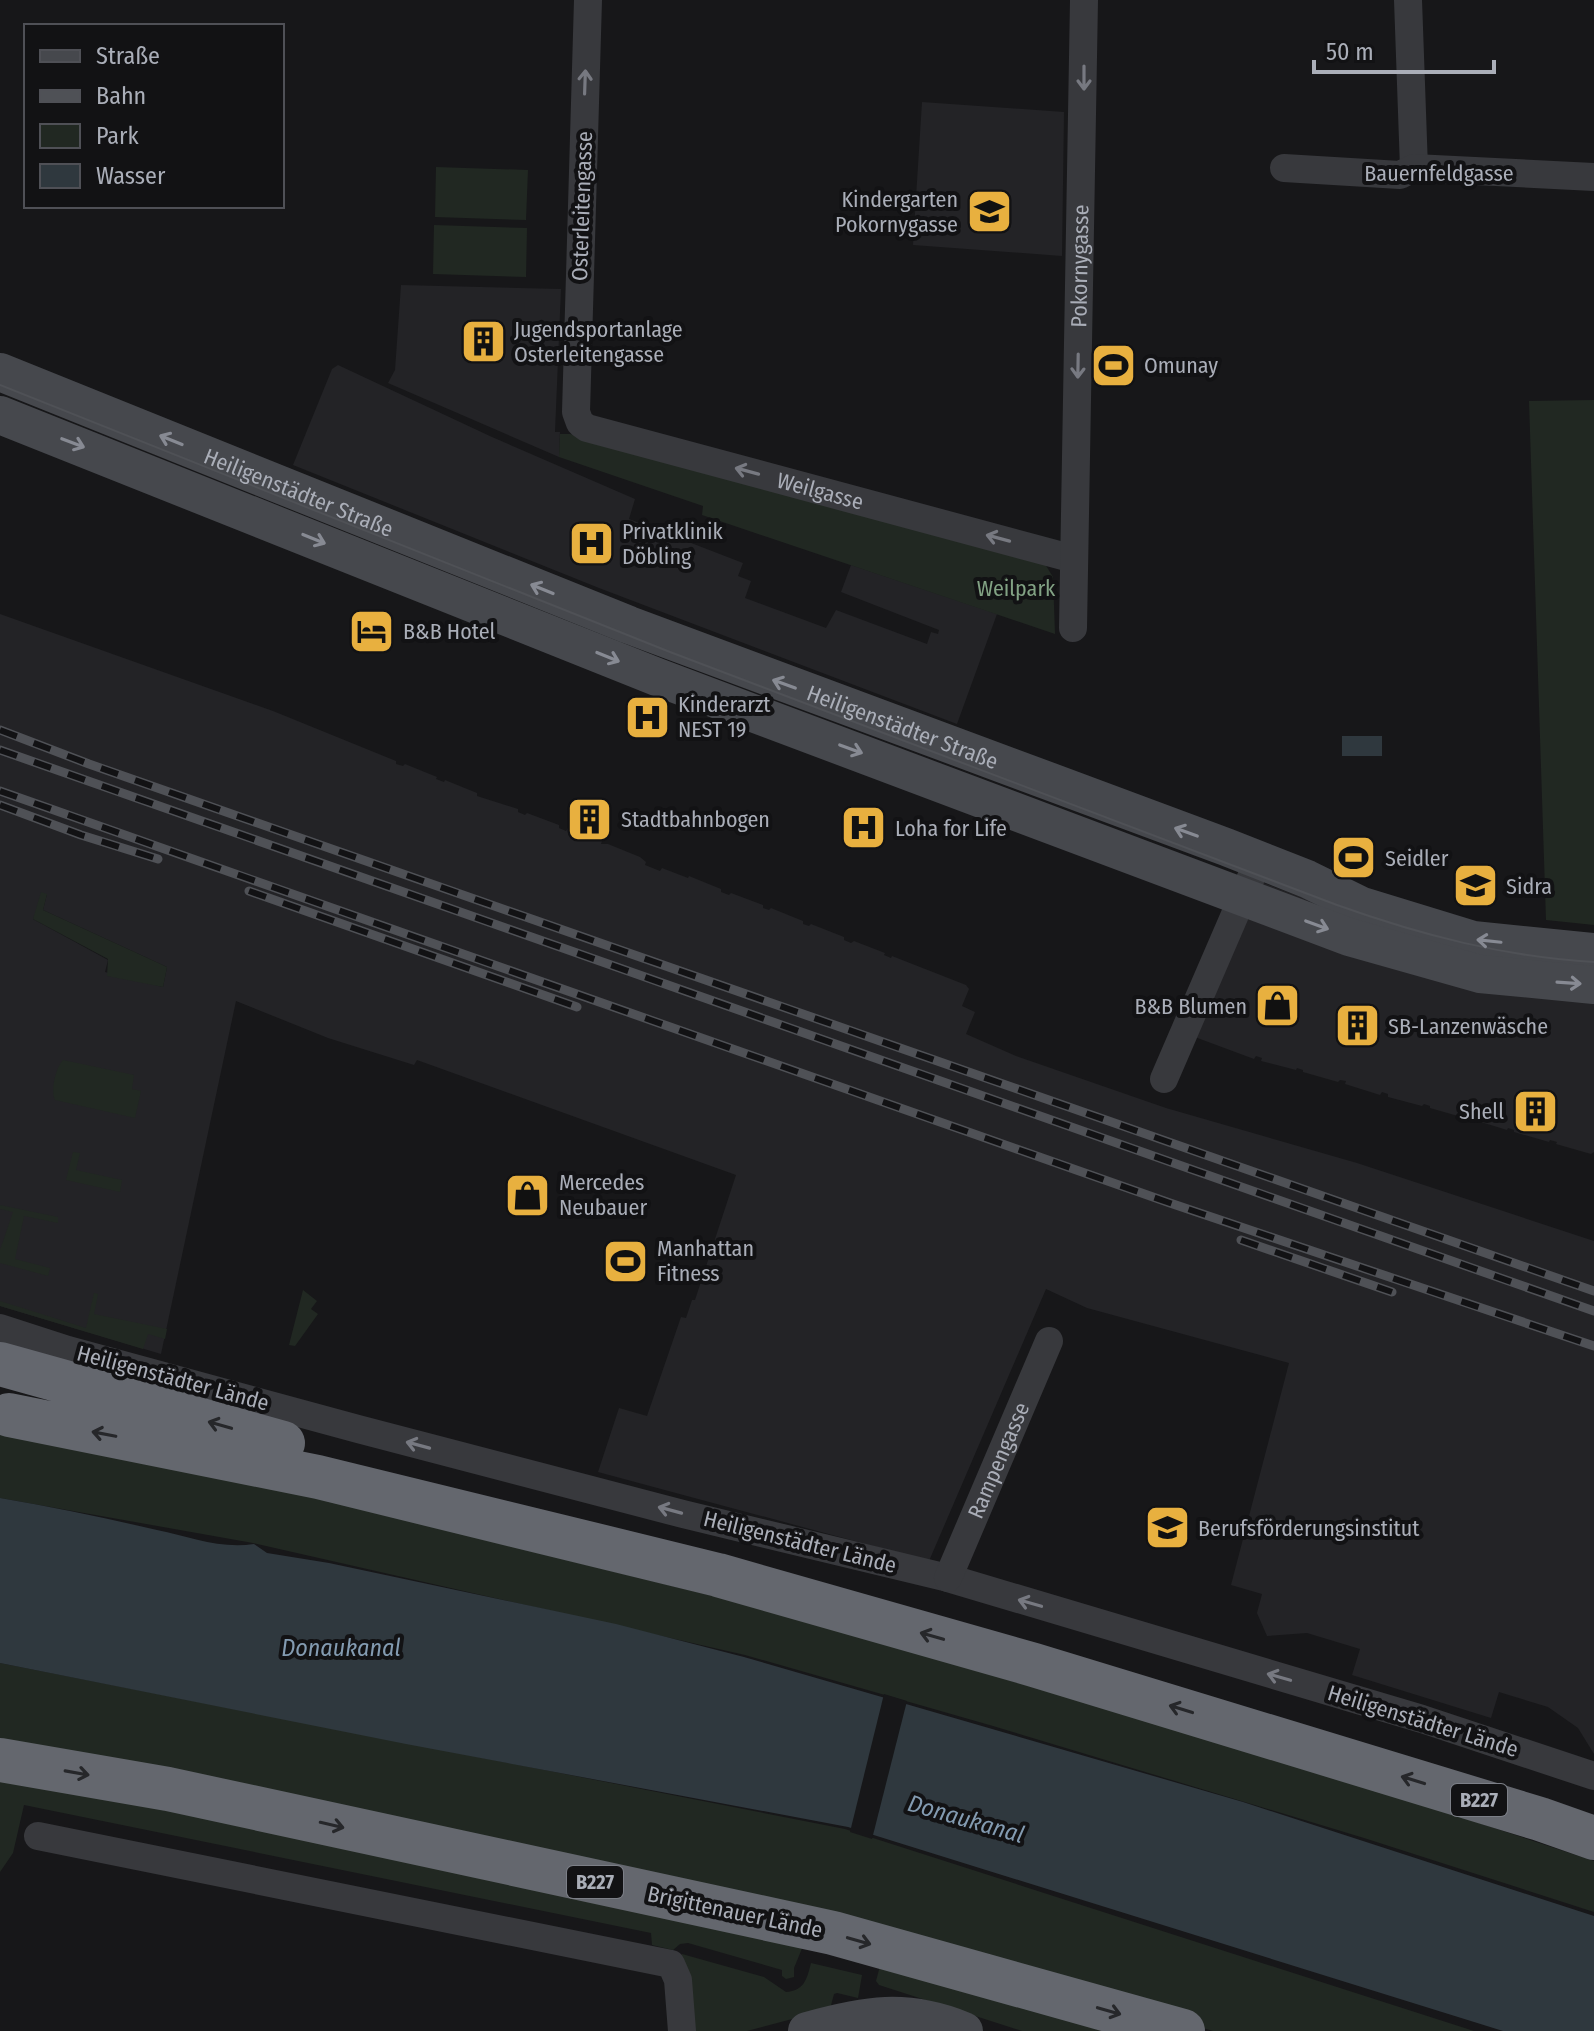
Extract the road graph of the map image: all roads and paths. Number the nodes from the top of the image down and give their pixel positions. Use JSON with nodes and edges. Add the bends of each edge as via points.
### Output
{"nodes":[{"id":1,"x":588,"y":0,"type":"edge"},
{"id":2,"x":1084,"y":0,"type":"edge"},
{"id":3,"x":1408,"y":0,"type":"edge"},
{"id":4,"x":1284,"y":168,"type":"dead end"},
{"id":5,"x":1414,"y":168,"type":"junction"},
{"id":6,"x":1594,"y":177,"type":"edge"},
{"id":7,"x":0,"y":372,"type":"edge"},
{"id":8,"x":576,"y":412,"type":"joint"},
{"id":9,"x":0,"y":415,"type":"edge"},
{"id":10,"x":1074,"y":559,"type":"junction"},
{"id":11,"x":1073,"y":628,"type":"dead end"},
{"id":12,"x":1259,"y":859,"type":"junction"},
{"id":13,"x":1243,"y":899,"type":"junction"},
{"id":14,"x":1594,"y":952,"type":"edge"},
{"id":15,"x":1594,"y":985,"type":"edge"},
{"id":16,"x":1164,"y":1079,"type":"dead end"},
{"id":17,"x":0,"y":1328,"type":"edge"},
{"id":18,"x":1049,"y":1341,"type":"dead end"},
{"id":19,"x":0,"y":1364,"type":"edge"},
{"id":20,"x":9,"y":1415,"type":"dead end"},
{"id":21,"x":718,"y":1575,"type":"junction"},
{"id":22,"x":948,"y":1578,"type":"junction"},
{"id":23,"x":0,"y":1760,"type":"edge"},
{"id":24,"x":1594,"y":1776,"type":"edge"},
{"id":25,"x":38,"y":1836,"type":"dead end"},
{"id":26,"x":1594,"y":1838,"type":"edge"},
{"id":27,"x":682,"y":2031,"type":"edge"},
{"id":28,"x":807,"y":2031,"type":"edge"},
{"id":29,"x":964,"y":2031,"type":"edge"},
{"id":30,"x":1183,"y":2031,"type":"edge"}],
"edges":[{"from":8,"to":1,"type":"street","name":"Osterleitengasse","one_way":true},
{"from":2,"to":10,"type":"street","name":"Pokornygasse","one_way":true},
{"from":3,"to":5,"type":"street"},
{"from":4,"to":5,"type":"street","name":"Bauernfeldgasse","via":[[1400,175]]},
{"from":5,"to":6,"type":"street","name":"Bauernfeldgasse"},
{"from":12,"to":7,"type":"main road","name":"Heiligenstädter Straße","one_way":true,"via":[[629,625]]},
{"from":10,"to":8,"type":"street","name":"Weilgasse","one_way":true,"via":[[587,428]]},
{"from":9,"to":13,"type":"main road","name":"Heiligenstädter Straße","one_way":true,"via":[[657,677]]},
{"from":10,"to":11,"type":"street","name":"Pokornygasse"},
{"from":12,"to":13,"type":"street"},
{"from":14,"to":12,"type":"main road","name":"Heiligenstädter Straße","one_way":true,"via":[[1473,940],[1362,906]]},
{"from":13,"to":15,"type":"main road","name":"Heiligenstädter Straße","one_way":true,"via":[[1349,937],[1480,974]]},
{"from":13,"to":16,"type":"street"},
{"from":22,"to":17,"type":"street","name":"Heiligenstädter Lände","one_way":true,"via":[[668,1510]]},
{"from":18,"to":22,"type":"street","name":"Rampengasse"},
{"from":21,"to":19,"type":"highway","one_way":true,"via":[[421,1480]]},
{"from":21,"to":20,"type":"highway","number":"B227","one_way":true,"via":[[318,1477]]},
{"from":26,"to":21,"type":"highway","number":"B227","one_way":true,"via":[[1034,1665]]},
{"from":24,"to":22,"type":"street","name":"Heiligenstädter Lände","one_way":true,"via":[[1407,1714]]},
{"from":23,"to":30,"type":"highway","name":"Brigittenauer Lände","number":"B227","one_way":true,"via":[[168,1789],[833,1933]]},
{"from":25,"to":27,"type":"street","via":[[671,1964],[678,1980]]},
{"from":28,"to":29,"type":"main road","via":[[875,2016],[907,2015]]}]}
